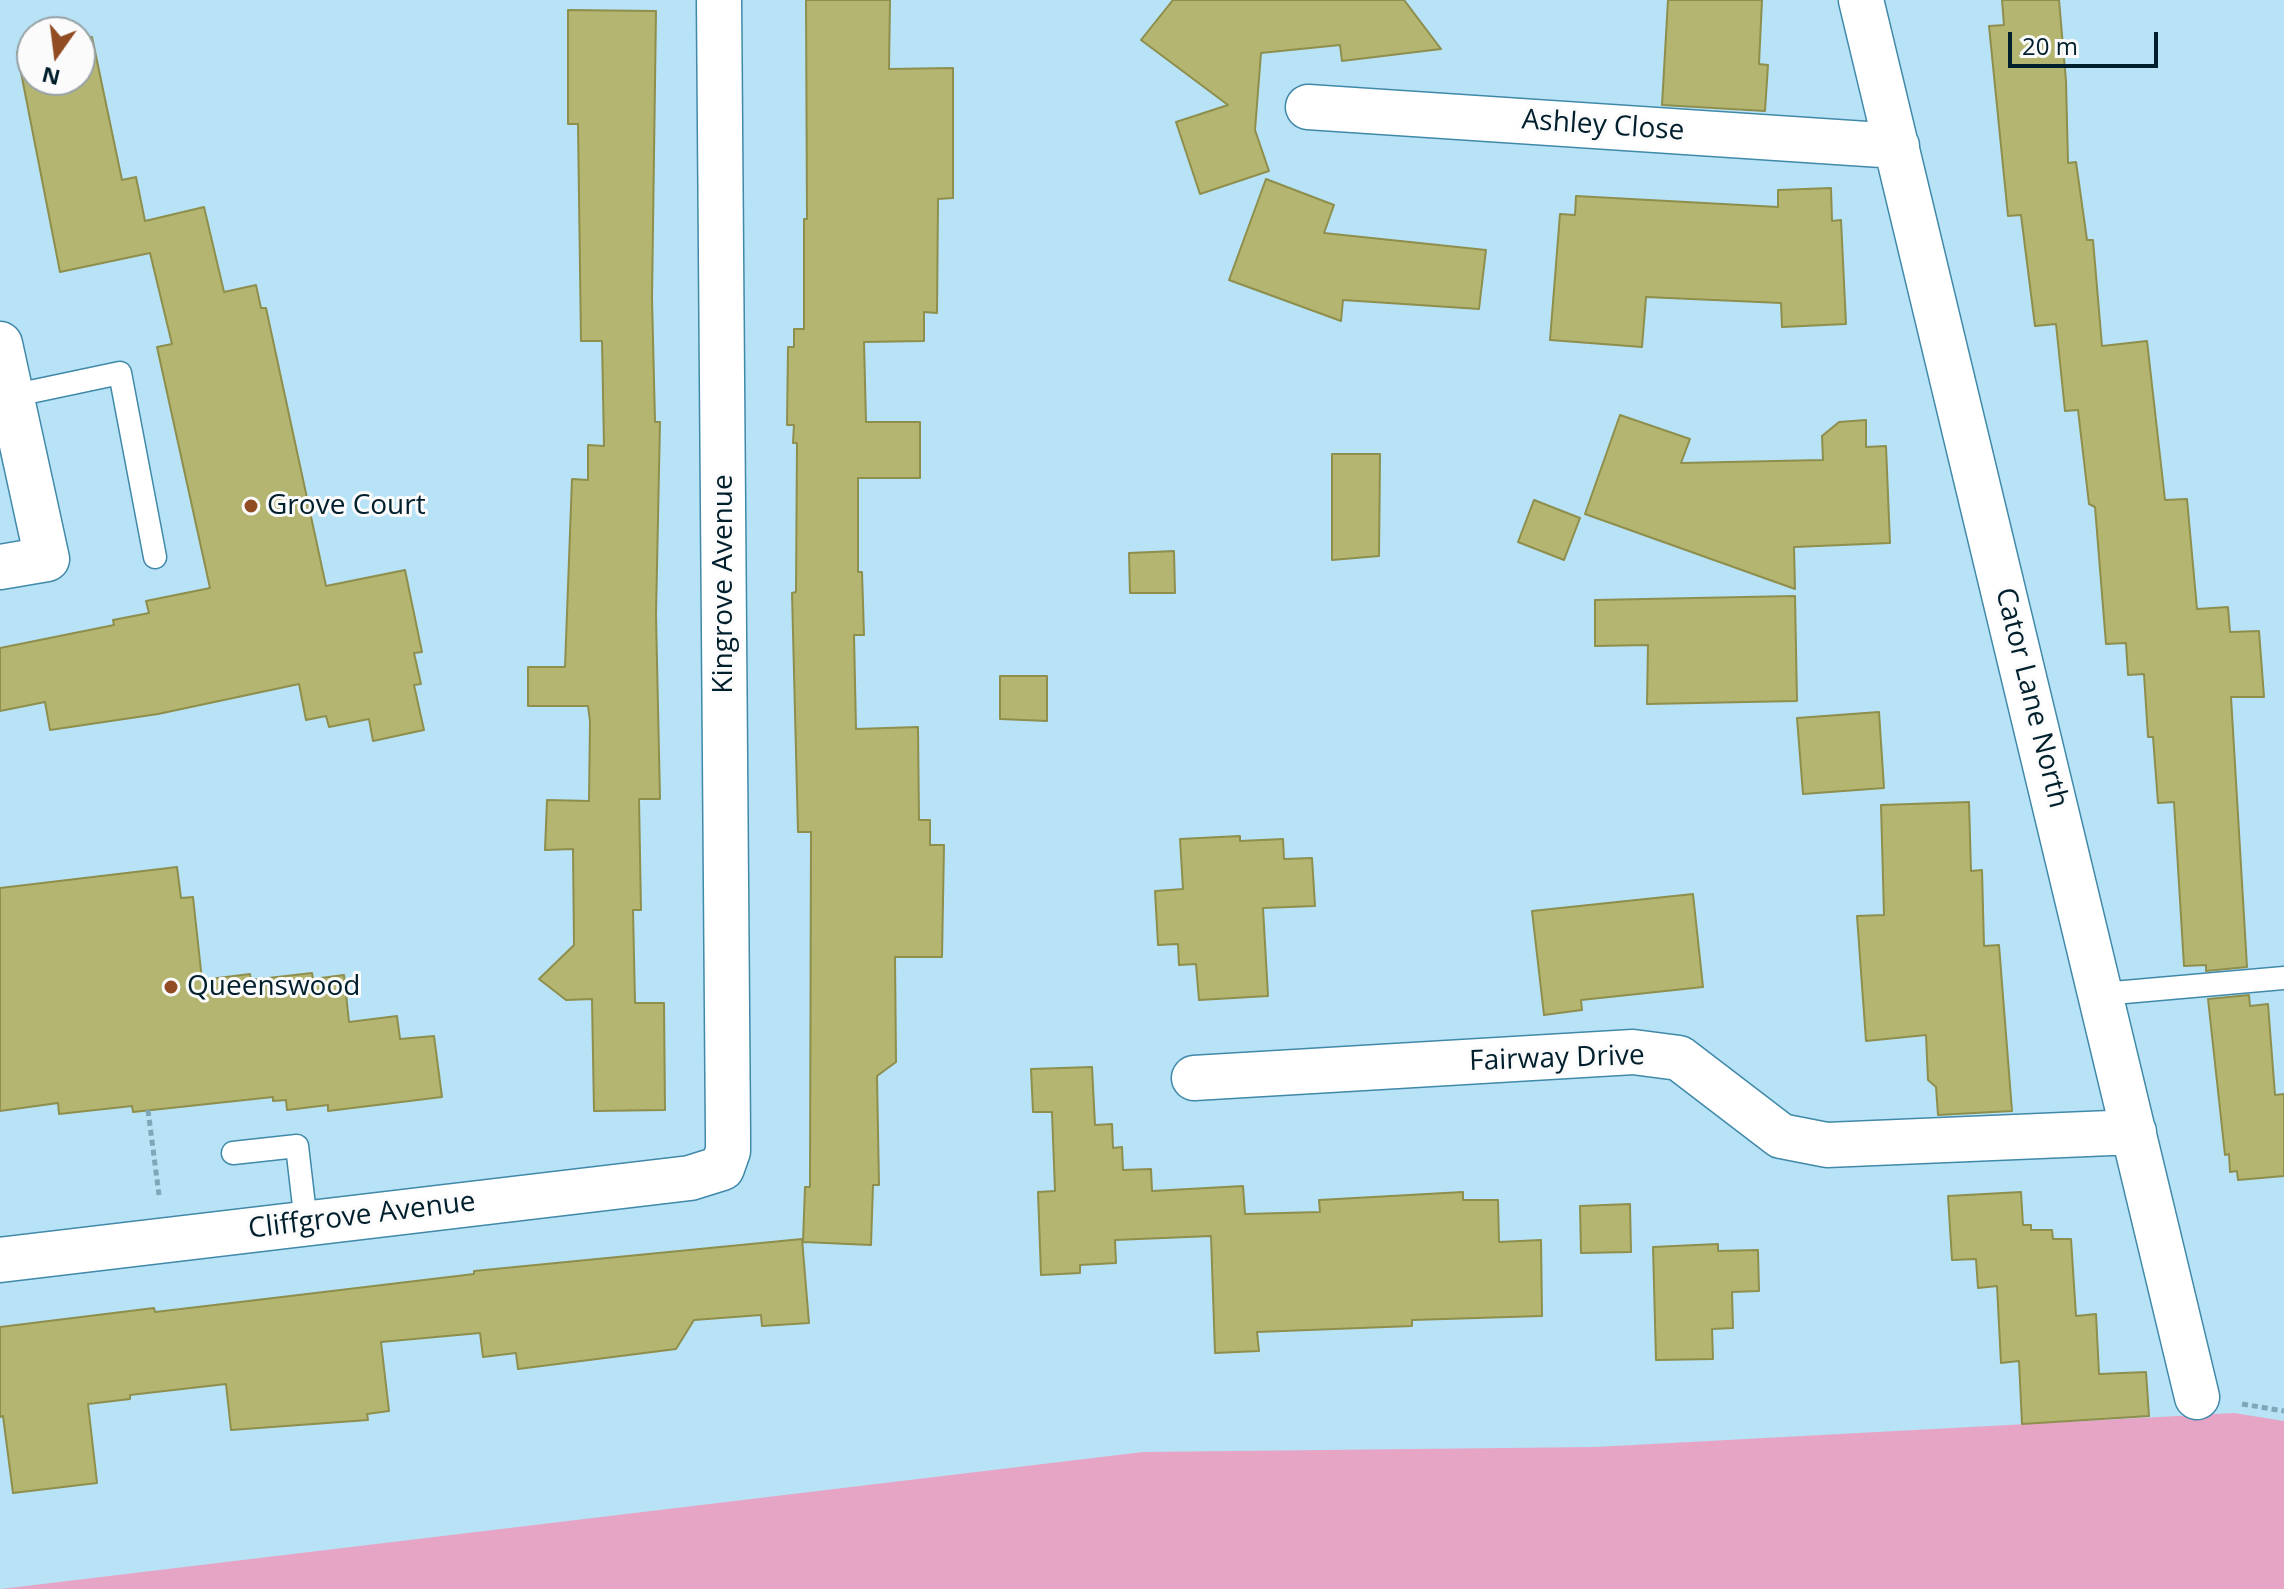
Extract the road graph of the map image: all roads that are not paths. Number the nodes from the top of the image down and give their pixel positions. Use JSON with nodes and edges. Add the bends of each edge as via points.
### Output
{"nodes":[{"id":1,"x":719,"y":0,"type":"edge"},
{"id":2,"x":1861,"y":0,"type":"edge"},
{"id":3,"x":1308,"y":107,"type":"dead end"},
{"id":4,"x":1897,"y":146,"type":"junction"},
{"id":5,"x":0,"y":344,"type":"edge"},
{"id":6,"x":11,"y":396,"type":"junction"},
{"id":7,"x":155,"y":557,"type":"dead end"},
{"id":8,"x":0,"y":567,"type":"edge"},
{"id":9,"x":2284,"y":978,"type":"edge"},
{"id":10,"x":2102,"y":994,"type":"junction"},
{"id":11,"x":1194,"y":1078,"type":"dead end"},
{"id":12,"x":2134,"y":1132,"type":"junction"},
{"id":13,"x":233,"y":1153,"type":"dead end"},
{"id":14,"x":722,"y":1168,"type":"joint"},
{"id":15,"x":306,"y":1223,"type":"junction"},
{"id":16,"x":0,"y":1260,"type":"edge"},
{"id":17,"x":2197,"y":1397,"type":"dead end"}],
"edges":[{"from":1,"to":14,"type":"street","name":"Kingrove Avenue","via":[[728,1136]]},
{"from":2,"to":4,"type":"street","name":"Cator Lane North"},
{"from":3,"to":4,"type":"street","name":"Ashley Close"},
{"from":4,"to":10,"type":"street","name":"Cator Lane North"},
{"from":5,"to":6,"type":"street"},
{"from":6,"to":7,"type":"lane","via":[[120,373]]},
{"from":6,"to":8,"type":"street","via":[[50,575]]},
{"from":9,"to":10,"type":"lane"},
{"from":10,"to":12,"type":"street","name":"Cator Lane North"},
{"from":11,"to":12,"type":"street","name":"Fairway Drive","via":[[1633,1052],[1679,1058],[1781,1136],[1827,1145]]},
{"from":12,"to":17,"type":"street","name":"Cator Lane North"},
{"from":13,"to":15,"type":"lane","via":[[297,1146]]},
{"from":14,"to":15,"type":"street","name":"Cliffgrove Avenue","via":[[690,1178]]},
{"from":15,"to":16,"type":"street","name":"Cliffgrove Avenue"}]}
